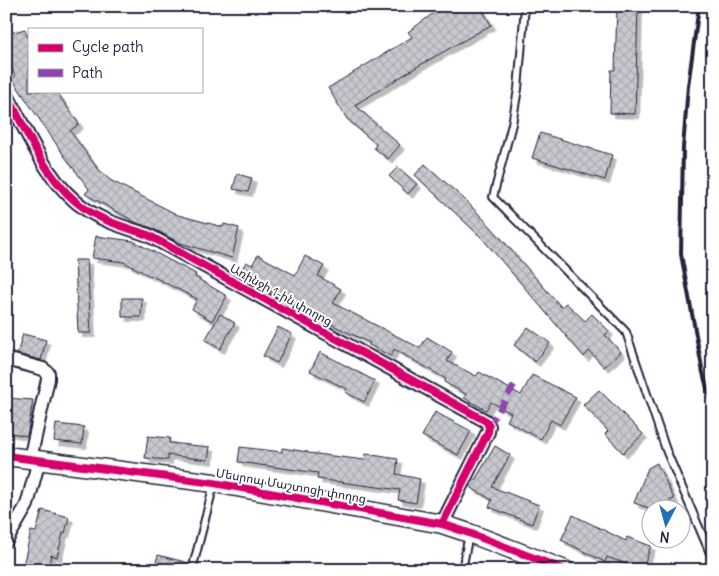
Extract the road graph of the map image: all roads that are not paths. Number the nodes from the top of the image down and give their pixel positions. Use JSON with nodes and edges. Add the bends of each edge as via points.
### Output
{"nodes":[{"id":1,"x":525,"y":6,"type":"edge"},
{"id":2,"x":6,"y":93,"type":"edge"},
{"id":3,"x":6,"y":359,"type":"edge"},
{"id":4,"x":6,"y":456,"type":"edge"},
{"id":5,"x":35,"y":460,"type":"junction"},
{"id":6,"x":214,"y":483,"type":"junction"},
{"id":7,"x":442,"y":524,"type":"junction"},
{"id":8,"x":469,"y":533,"type":"junction"},
{"id":9,"x":6,"y":541,"type":"edge"},
{"id":10,"x":713,"y":560,"type":"edge"},
{"id":11,"x":192,"y":570,"type":"edge"},
{"id":12,"x":462,"y":570,"type":"edge"},
{"id":13,"x":564,"y":570,"type":"edge"}],
"edges":[{"from":1,"to":10,"type":"lane","via":[[517,98],[493,197],[626,332],[666,450]]},
{"from":2,"to":7,"type":"street","name":"Առինջի 1-ին փողոց","via":[[47,169],[87,210],[148,235],[486,421],[488,432]]},
{"from":3,"to":5,"type":"street","via":[[48,373]]},
{"from":4,"to":5,"type":"street","name":"Մեսրոպ Մաշտոցի փողոց"},
{"from":5,"to":6,"type":"street","name":"Մեսրոպ Մաշտոցի փողոց"},
{"from":5,"to":9,"type":"street","via":[[27,505]]},
{"from":6,"to":7,"type":"street","name":"Մեսրոպ Մաշտոցի փողոց"},
{"from":6,"to":11,"type":"lane"},
{"from":7,"to":8,"type":"street","name":"Մեսրոպ Մաշտոցի փողոց"},
{"from":8,"to":12,"type":"lane"},
{"from":8,"to":13,"type":"street","name":"Մեսրոպ Մաշտոցի փողոց"}]}
